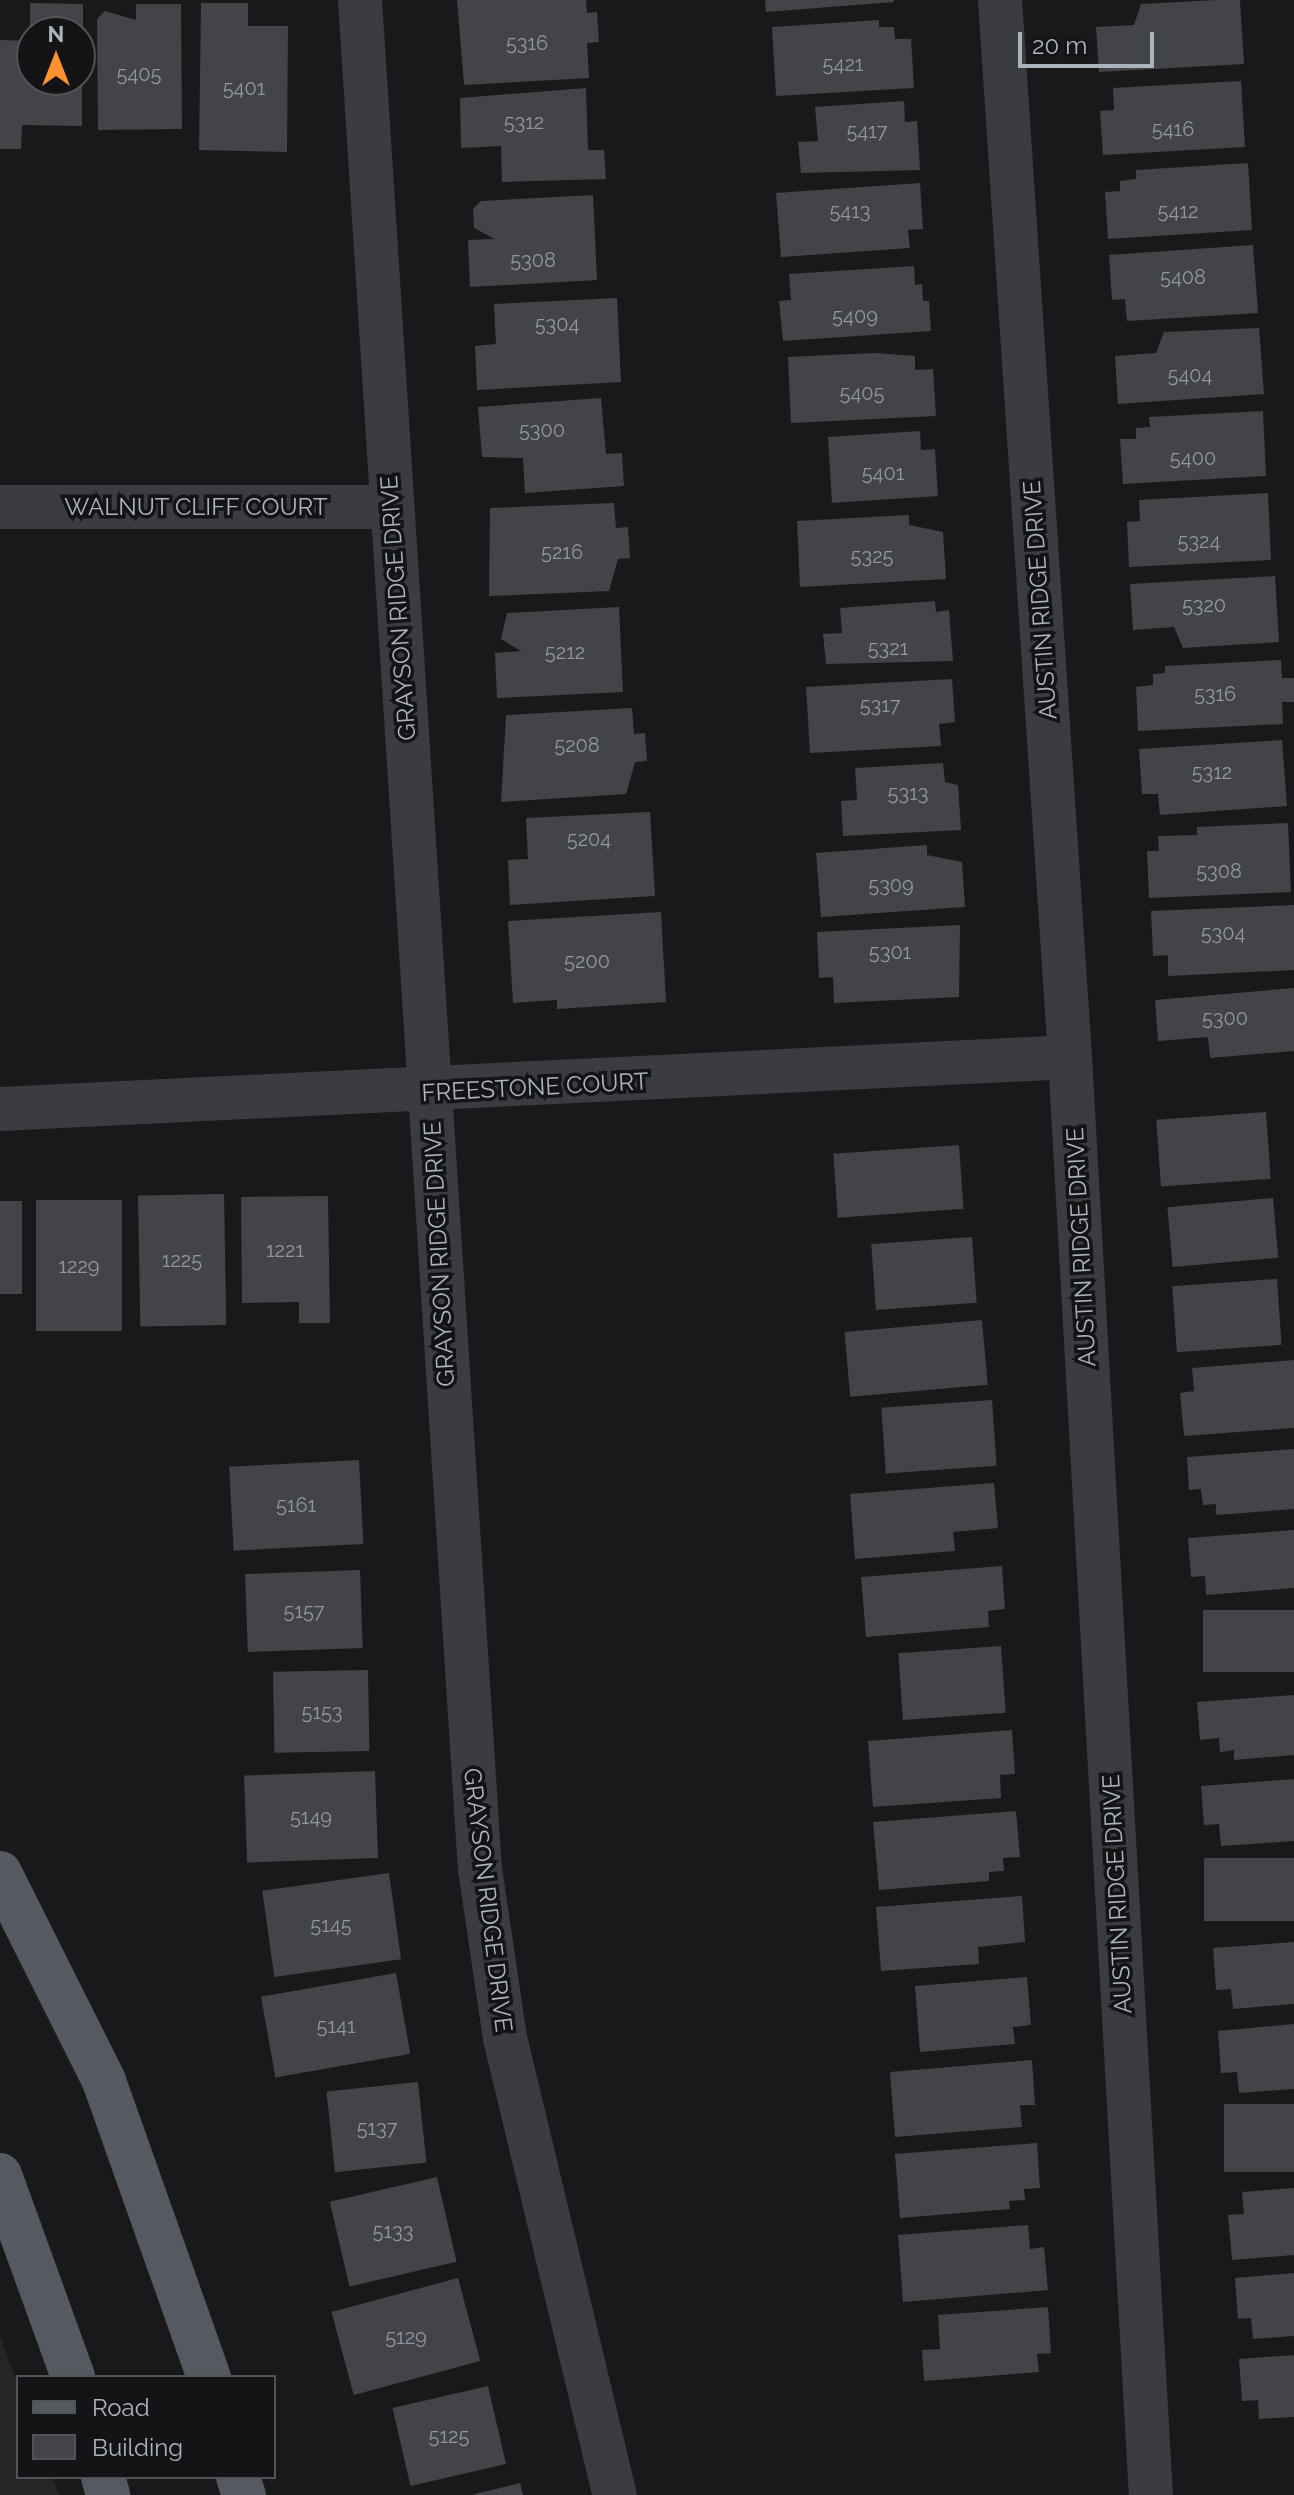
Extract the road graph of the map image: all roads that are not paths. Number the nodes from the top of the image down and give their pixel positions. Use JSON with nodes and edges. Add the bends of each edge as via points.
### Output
{"nodes":[{"id":1,"x":360,"y":0,"type":"edge"},
{"id":2,"x":1000,"y":0,"type":"edge"},
{"id":3,"x":0,"y":507,"type":"edge"},
{"id":4,"x":391,"y":507,"type":"junction"},
{"id":5,"x":1070,"y":1057,"type":"junction"},
{"id":6,"x":430,"y":1093,"type":"junction"},
{"id":7,"x":0,"y":1109,"type":"edge"},
{"id":8,"x":0,"y":1873,"type":"edge"},
{"id":9,"x":0,"y":2175,"type":"edge"},
{"id":10,"x":72,"y":2375,"type":"edge"},
{"id":11,"x":208,"y":2375,"type":"edge"},
{"id":12,"x":615,"y":2495,"type":"edge"},
{"id":13,"x":1151,"y":2495,"type":"edge"}],
"edges":[{"from":1,"to":4,"type":"street","name":"GRAYSON RIDGE DRIVE"},
{"from":2,"to":5,"type":"street","name":"AUSTIN RIDGE DRIVE"},
{"from":3,"to":4,"type":"street","name":"WALNUT CLIFF COURT"},
{"from":4,"to":6,"type":"street","name":"GRAYSON RIDGE DRIVE"},
{"from":5,"to":6,"type":"street","name":"FREESTONE COURT"},
{"from":5,"to":13,"type":"street","name":"AUSTIN RIDGE DRIVE"},
{"from":6,"to":7,"type":"street","name":"FREESTONE COURT"},
{"from":6,"to":12,"type":"street","name":"GRAYSON RIDGE DRIVE","via":[[464,1701],[484,1897],[505,2038]]},
{"from":8,"to":11,"type":"main road","via":[[104,2081]]},
{"from":9,"to":10,"type":"main road"}]}
